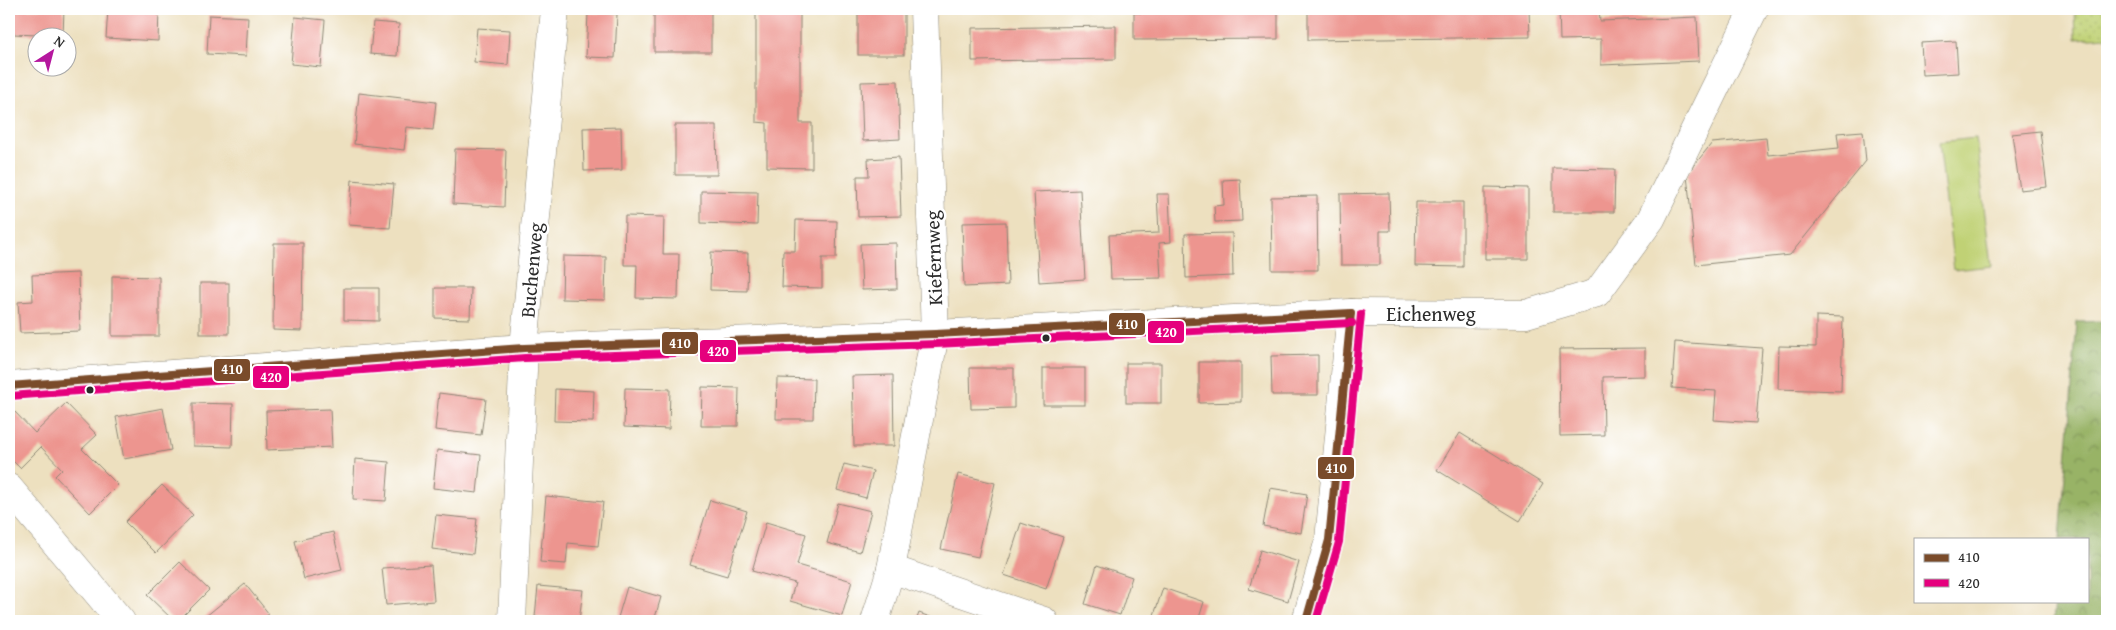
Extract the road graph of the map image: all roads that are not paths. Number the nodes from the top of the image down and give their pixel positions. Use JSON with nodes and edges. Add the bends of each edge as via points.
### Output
{"nodes":[{"id":1,"x":554,"y":9,"type":"edge"},
{"id":2,"x":924,"y":9,"type":"edge"},
{"id":3,"x":1754,"y":9,"type":"edge"},
{"id":4,"x":1351,"y":313,"type":"junction"},
{"id":5,"x":935,"y":334,"type":"junction"},
{"id":6,"x":524,"y":348,"type":"junction"},
{"id":7,"x":9,"y":386,"type":"edge"},
{"id":8,"x":9,"y":488,"type":"edge"},
{"id":9,"x":891,"y":569,"type":"junction"},
{"id":10,"x":122,"y":621,"type":"edge"},
{"id":11,"x":512,"y":621,"type":"edge"},
{"id":12,"x":875,"y":621,"type":"edge"},
{"id":13,"x":1044,"y":621,"type":"edge"},
{"id":14,"x":1306,"y":621,"type":"edge"}],
"edges":[{"from":1,"to":6,"type":"street","name":"Buchenweg"},
{"from":2,"to":5,"type":"street","name":"Kiefernweg"},
{"from":3,"to":4,"type":"street","name":"Eichenweg","via":[[1651,219],[1598,293],[1526,314]]},
{"from":4,"to":5,"type":"street","name":"Eichenweg"},
{"from":4,"to":14,"type":"street","via":[[1328,540]]},
{"from":5,"to":6,"type":"street","name":"Eichenweg"},
{"from":5,"to":9,"type":"street","name":"Kiefernweg"},
{"from":6,"to":7,"type":"street","name":"Eichenweg"},
{"from":6,"to":11,"type":"street","name":"Buchenweg"},
{"from":8,"to":10,"type":"street"},
{"from":9,"to":12,"type":"street","name":"Kiefernweg"},
{"from":9,"to":13,"type":"street"}]}
